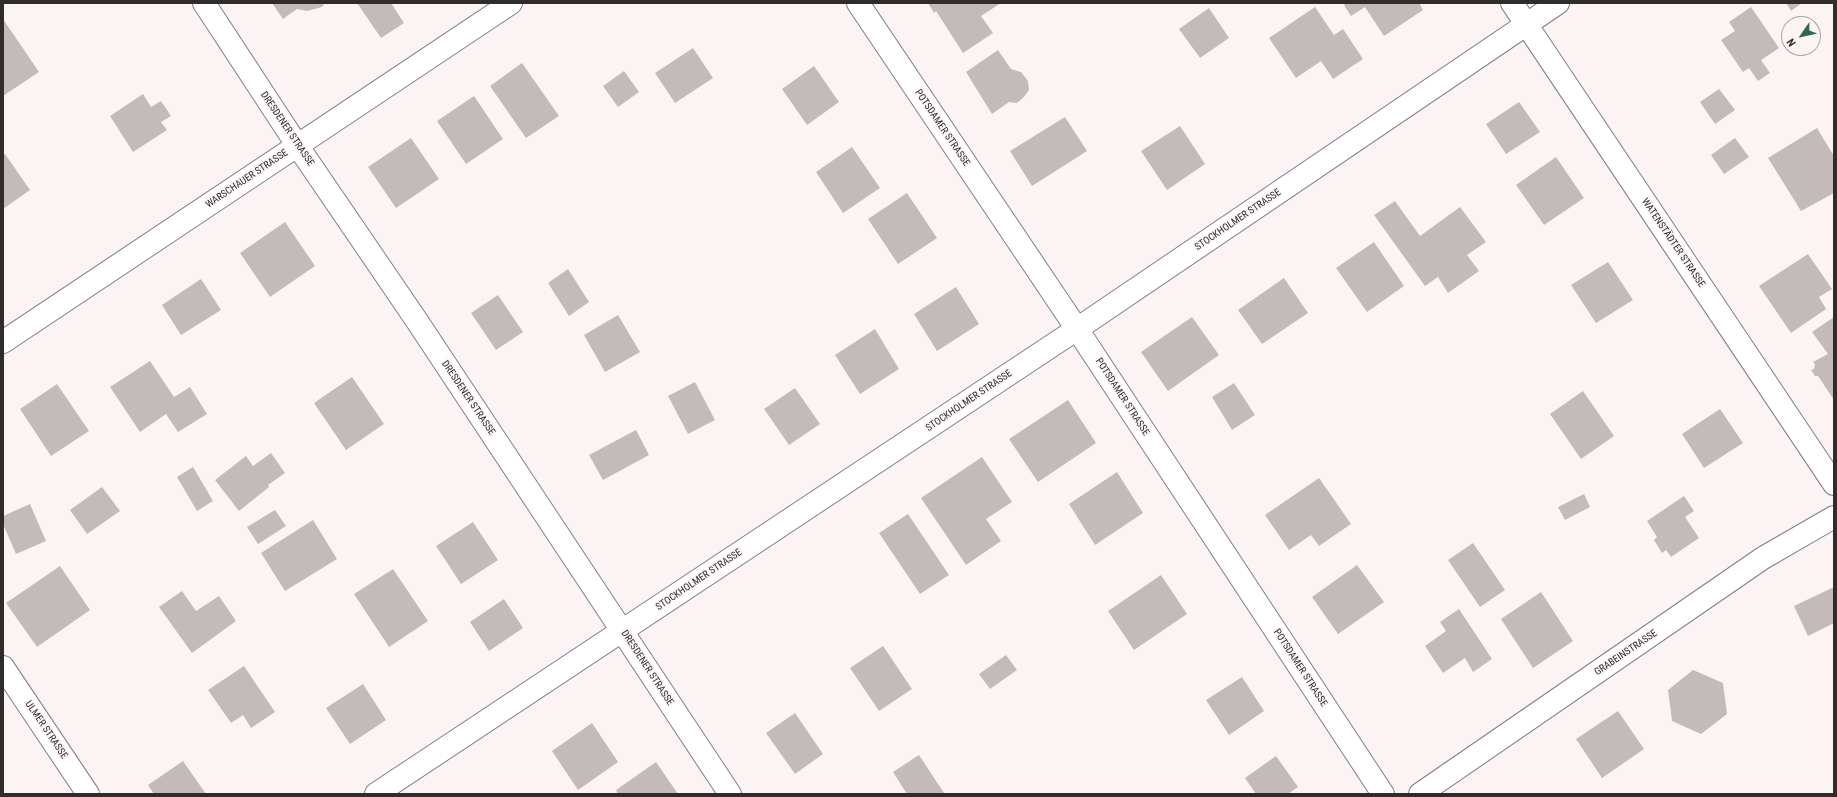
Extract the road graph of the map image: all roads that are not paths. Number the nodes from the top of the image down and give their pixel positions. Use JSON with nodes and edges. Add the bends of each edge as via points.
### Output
{"nodes":[{"id":1,"x":204,"y":3,"type":"edge"},
{"id":2,"x":511,"y":3,"type":"edge"},
{"id":3,"x":858,"y":3,"type":"edge"},
{"id":4,"x":1512,"y":3,"type":"edge"},
{"id":5,"x":1558,"y":3,"type":"edge"},
{"id":6,"x":1526,"y":24,"type":"junction"},
{"id":7,"x":297,"y":146,"type":"junction"},
{"id":8,"x":1077,"y":329,"type":"junction"},
{"id":9,"x":3,"y":342,"type":"edge"},
{"id":10,"x":1834,"y":484,"type":"edge"},
{"id":11,"x":1834,"y":517,"type":"edge"},
{"id":12,"x":623,"y":630,"type":"junction"},
{"id":13,"x":3,"y":667,"type":"edge"},
{"id":14,"x":88,"y":794,"type":"edge"},
{"id":15,"x":376,"y":794,"type":"edge"},
{"id":16,"x":730,"y":794,"type":"edge"},
{"id":17,"x":1383,"y":794,"type":"edge"},
{"id":18,"x":1420,"y":794,"type":"edge"}],
"edges":[{"from":1,"to":7,"type":"street","name":"DRESDENER STRASSE"},
{"from":2,"to":7,"type":"street","name":"WARSCHAUER STRASSE"},
{"from":3,"to":8,"type":"street","name":"POTSDAMER STRASSE"},
{"from":4,"to":6,"type":"street","name":"WATENSTÄDTER STRASSE"},
{"from":5,"to":6,"type":"street","name":"STOCKHOLMER STRASSE"},
{"from":6,"to":8,"type":"street","name":"STOCKHOLMER STRASSE"},
{"from":6,"to":10,"type":"street","name":"WATENSTÄDTER STRASSE"},
{"from":7,"to":9,"type":"street","name":"WARSCHAUER STRASSE"},
{"from":7,"to":12,"type":"street","name":"DRESDENER STRASSE","via":[[418,321]]},
{"from":8,"to":12,"type":"street","name":"STOCKHOLMER STRASSE"},
{"from":8,"to":17,"type":"street","name":"POTSDAMER STRASSE"},
{"from":11,"to":18,"type":"street","name":"GRABEINSTRASSE","via":[[1764,558]]},
{"from":12,"to":15,"type":"street","name":"STOCKHOLMER STRASSE"},
{"from":12,"to":16,"type":"street","name":"DRESDENER STRASSE"},
{"from":13,"to":14,"type":"street","name":"ULMER STRASSE"}]}
